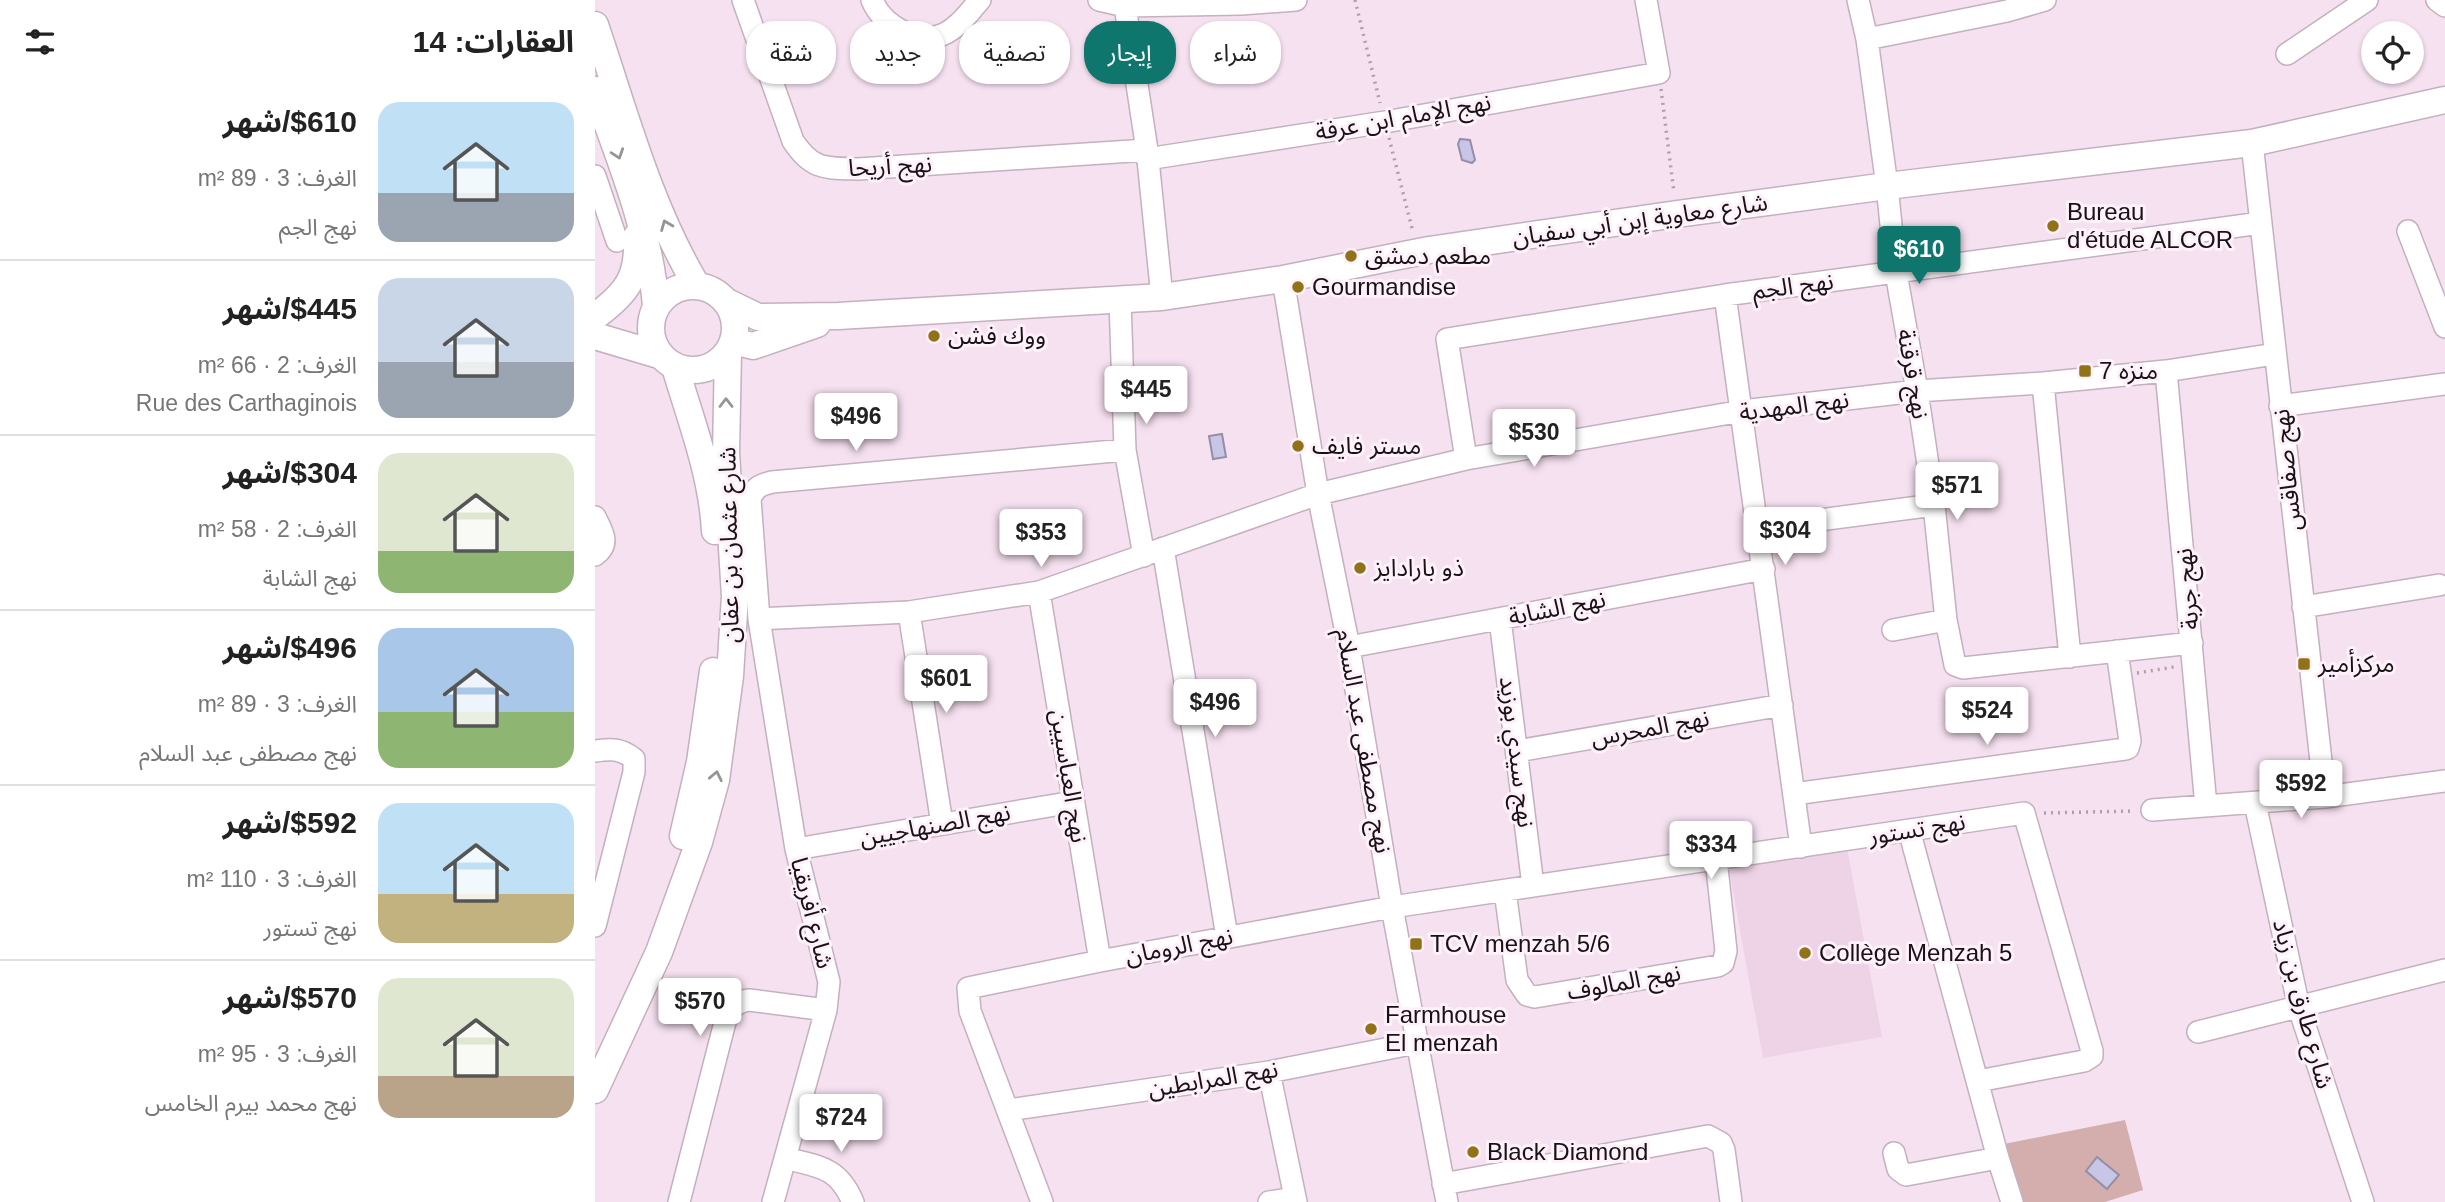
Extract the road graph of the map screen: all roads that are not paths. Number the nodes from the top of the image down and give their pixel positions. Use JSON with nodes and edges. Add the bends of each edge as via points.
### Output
{"nodes":[{"id":1,"x":743,"y":0,"type":"edge"},
{"id":2,"x":872,"y":0,"type":"edge"},
{"id":3,"x":980,"y":0,"type":"edge"},
{"id":4,"x":1099,"y":0,"type":"edge"},
{"id":5,"x":1296,"y":0,"type":"edge"},
{"id":6,"x":1646,"y":0,"type":"edge"},
{"id":7,"x":1858,"y":0,"type":"edge"},
{"id":8,"x":2045,"y":0,"type":"edge"},
{"id":9,"x":2367,"y":0,"type":"edge"},
{"id":10,"x":2437,"y":0,"type":"edge"},
{"id":11,"x":1125,"y":6,"type":"junction"},
{"id":12,"x":2445,"y":6,"type":"edge"},
{"id":13,"x":595,"y":25,"type":"edge"},
{"id":14,"x":1867,"y":39,"type":"junction"},
{"id":15,"x":2287,"y":54,"type":"dead end"},
{"id":16,"x":595,"y":90,"type":"edge"},
{"id":17,"x":2443,"y":100,"type":"edge"},
{"id":18,"x":2252,"y":143,"type":"junction"},
{"id":19,"x":1147,"y":155,"type":"junction"},
{"id":20,"x":595,"y":176,"type":"edge"},
{"id":21,"x":1887,"y":186,"type":"junction"},
{"id":22,"x":635,"y":203,"type":"junction"},
{"id":23,"x":2261,"y":223,"type":"junction"},
{"id":24,"x":2407,"y":231,"type":"dead end"},
{"id":25,"x":617,"y":241,"type":"dead end"},
{"id":26,"x":1896,"y":273,"type":"junction"},
{"id":27,"x":1283,"y":279,"type":"junction"},
{"id":28,"x":697,"y":286,"type":"junction"},
{"id":29,"x":1725,"y":295,"type":"junction"},
{"id":30,"x":1162,"y":297,"type":"junction"},
{"id":31,"x":725,"y":300,"type":"junction"},
{"id":32,"x":1120,"y":300,"type":"junction"},
{"id":33,"x":654,"y":310,"type":"junction"},
{"id":34,"x":838,"y":316,"type":"junction"},
{"id":35,"x":596,"y":323,"type":"edge"},
{"id":36,"x":2445,"y":327,"type":"edge"},
{"id":37,"x":730,"y":347,"type":"junction"},
{"id":38,"x":2275,"y":355,"type":"junction"},
{"id":39,"x":667,"y":361,"type":"junction"},
{"id":40,"x":2166,"y":371,"type":"junction"},
{"id":41,"x":2043,"y":383,"type":"junction"},
{"id":42,"x":2445,"y":384,"type":"edge"},
{"id":43,"x":1917,"y":391,"type":"junction"},
{"id":44,"x":2280,"y":406,"type":"junction"},
{"id":45,"x":1742,"y":411,"type":"junction"},
{"id":46,"x":1125,"y":450,"type":"junction"},
{"id":47,"x":1466,"y":459,"type":"junction"},
{"id":48,"x":1318,"y":494,"type":"junction"},
{"id":49,"x":1934,"y":505,"type":"junction"},
{"id":50,"x":595,"y":517,"type":"edge"},
{"id":51,"x":1758,"y":528,"type":"junction"},
{"id":52,"x":1153,"y":552,"type":"junction"},
{"id":53,"x":595,"y":555,"type":"edge"},
{"id":54,"x":1764,"y":569,"type":"junction"},
{"id":55,"x":2439,"y":585,"type":"dead end"},
{"id":56,"x":1039,"y":592,"type":"junction"},
{"id":57,"x":2303,"y":607,"type":"junction"},
{"id":58,"x":909,"y":612,"type":"junction"},
{"id":59,"x":759,"y":619,"type":"junction"},
{"id":60,"x":1500,"y":619,"type":"junction"},
{"id":61,"x":1946,"y":620,"type":"junction"},
{"id":62,"x":1893,"y":630,"type":"dead end"},
{"id":63,"x":1349,"y":647,"type":"junction"},
{"id":64,"x":2117,"y":651,"type":"junction"},
{"id":65,"x":2192,"y":654,"type":"junction"},
{"id":66,"x":2070,"y":657,"type":"junction"},
{"id":67,"x":1782,"y":705,"type":"junction"},
{"id":68,"x":595,"y":751,"type":"edge"},
{"id":69,"x":1517,"y":751,"type":"junction"},
{"id":70,"x":2445,"y":781,"type":"edge"},
{"id":71,"x":1794,"y":794,"type":"junction"},
{"id":72,"x":2326,"y":797,"type":"junction"},
{"id":73,"x":1073,"y":802,"type":"junction"},
{"id":74,"x":2255,"y":803,"type":"junction"},
{"id":75,"x":2206,"y":806,"type":"junction"},
{"id":76,"x":2152,"y":810,"type":"road end"},
{"id":77,"x":941,"y":824,"type":"junction"},
{"id":78,"x":1909,"y":830,"type":"junction"},
{"id":79,"x":1801,"y":847,"type":"junction"},
{"id":80,"x":796,"y":849,"type":"junction"},
{"id":81,"x":1716,"y":859,"type":"junction"},
{"id":82,"x":1533,"y":886,"type":"junction"},
{"id":83,"x":1505,"y":891,"type":"junction"},
{"id":84,"x":1392,"y":907,"type":"junction"},
{"id":85,"x":595,"y":926,"type":"edge"},
{"id":86,"x":1227,"y":937,"type":"junction"},
{"id":87,"x":1100,"y":961,"type":"junction"},
{"id":88,"x":2445,"y":970,"type":"edge"},
{"id":89,"x":2299,"y":1008,"type":"junction"},
{"id":90,"x":826,"y":1010,"type":"junction"},
{"id":91,"x":2198,"y":1032,"type":"dead end"},
{"id":92,"x":1416,"y":1043,"type":"junction"},
{"id":93,"x":595,"y":1051,"type":"edge"},
{"id":94,"x":1269,"y":1072,"type":"junction"},
{"id":95,"x":1978,"y":1081,"type":"junction"},
{"id":96,"x":595,"y":1090,"type":"edge"},
{"id":97,"x":1009,"y":1110,"type":"junction"},
{"id":98,"x":1894,"y":1153,"type":"dead end"},
{"id":99,"x":785,"y":1158,"type":"junction"},
{"id":100,"x":1998,"y":1158,"type":"junction"},
{"id":101,"x":1445,"y":1193,"type":"edge"},
{"id":102,"x":1295,"y":1200,"type":"edge"},
{"id":103,"x":679,"y":1202,"type":"edge"},
{"id":104,"x":773,"y":1202,"type":"edge"},
{"id":105,"x":853,"y":1202,"type":"edge"},
{"id":106,"x":1042,"y":1202,"type":"edge"},
{"id":107,"x":1269,"y":1202,"type":"edge"},
{"id":108,"x":1731,"y":1202,"type":"edge"},
{"id":109,"x":2012,"y":1202,"type":"edge"},
{"id":110,"x":2363,"y":1202,"type":"edge"}],
"edges":[{"from":1,"to":19,"type":"street","name":"نهج أريحا","via":[[793,141],[814,164],[858,169]]},
{"from":2,"to":3,"type":"street","via":[[896,29],[927,37],[955,27]]},
{"from":4,"to":11,"type":"street"},
{"from":5,"to":11,"type":"street"},
{"from":6,"to":19,"type":"street","name":"نهج الإمام ابن عرفة","via":[[1659,73],[1385,121]]},
{"from":7,"to":14,"type":"street","name":"نهج قرقنة"},
{"from":8,"to":14,"type":"street"},
{"from":9,"to":15,"type":"street"},
{"from":10,"to":12,"type":"street"},
{"from":11,"to":19,"type":"street"},
{"from":28,"to":13,"type":"main road","one_way":true,"via":[[655,199]]},
{"from":14,"to":21,"type":"street","name":"نهج قرقنة"},
{"from":16,"to":22,"type":"main road","one_way":true},
{"from":17,"to":18,"type":"main road","name":"شارع معاوية إبن أبي سفيان"},
{"from":18,"to":21,"type":"main road","name":"شارع معاوية إبن أبي سفيان"},
{"from":18,"to":23,"type":"street","name":"نهج صفاقس"},
{"from":19,"to":30,"type":"street"},
{"from":20,"to":25,"type":"street"},
{"from":21,"to":26,"type":"street","name":"نهج قرقنة"},
{"from":21,"to":27,"type":"main road","name":"شارع معاوية إبن أبي سفيان","via":[[1418,252]]},
{"from":22,"to":33,"type":"main road","via":[[652,268]]},
{"from":22,"to":35,"type":"main road","via":[[638,256],[632,281]]},
{"from":23,"to":26,"type":"street","name":"نهج الجم"},
{"from":23,"to":38,"type":"street","name":"نهج صفاقس"},
{"from":24,"to":36,"type":"street"},
{"from":26,"to":29,"type":"street","name":"نهج الجم"},
{"from":26,"to":43,"type":"street","name":"نهج قرقنة"},
{"from":27,"to":30,"type":"main road","name":"شارع معاوية إبن أبي سفيان"},
{"from":27,"to":48,"type":"street","name":"نهج مصطفى عبد السلام"},
{"from":28,"to":31,"type":"main road","name":"شارع معاوية إبن أبي سفيان"},
{"from":28,"to":33,"type":"main road","via":[[674,290]]},
{"from":29,"to":45,"type":"street"},
{"from":29,"to":47,"type":"street","name":"نهج الجم","via":[[1447,339]]},
{"from":30,"to":32,"type":"main road","name":"شارع معاوية إبن أبي سفيان"},
{"from":31,"to":34,"type":"main road","name":"شارع معاوية إبن أبي سفيان","via":[[758,317]]},
{"from":31,"to":37,"type":"main road","via":[[734,320]]},
{"from":32,"to":34,"type":"main road","name":"شارع معاوية إبن أبي سفيان"},
{"from":32,"to":46,"type":"street"},
{"from":33,"to":35,"type":"main road"},
{"from":33,"to":39,"type":"main road","via":[[652,342]]},
{"from":34,"to":37,"type":"main road","name":"شارع معاوية إبن أبي سفيان","via":[[753,346]]},
{"from":35,"to":39,"type":"main road","name":"شارع معاوية إبن أبي سفيان"},
{"from":37,"to":39,"type":"main road","name":"شارع معاوية إبن أبي سفيان","via":[[709,367],[686,370]]},
{"from":96,"to":37,"type":"main road","name":"شارع عثمان بن عفان","one_way":true,"via":[[667,930],[716,780],[735,596],[726,453]]},
{"from":38,"to":40,"type":"street","name":"نهج المهدية"},
{"from":38,"to":44,"type":"street","name":"نهج صفاقس"},
{"from":39,"to":93,"type":"main road","name":"شارع عثمان بن عفان","via":[[705,463],[713,511],[718,611],[713,676],[700,762],[668,884]]},
{"from":40,"to":41,"type":"street","name":"نهج المهدية"},
{"from":40,"to":65,"type":"street","name":"نهج جربة"},
{"from":41,"to":43,"type":"street","name":"نهج المهدية"},
{"from":41,"to":66,"type":"street"},
{"from":42,"to":44,"type":"street"},
{"from":43,"to":45,"type":"street","name":"نهج المهدية"},
{"from":43,"to":49,"type":"street","name":"نهج قرقنة"},
{"from":44,"to":57,"type":"street","name":"نهج صفاقس"},
{"from":45,"to":47,"type":"street","name":"نهج المهدية"},
{"from":45,"to":51,"type":"street"},
{"from":46,"to":52,"type":"street"},
{"from":46,"to":59,"type":"street","name":"شارع أفريقيا","via":[[760,485],[750,499]]},
{"from":47,"to":48,"type":"street","name":"نهج المهدية"},
{"from":48,"to":52,"type":"street","name":"نهج المهدية"},
{"from":48,"to":63,"type":"street","name":"نهج مصطفى عبد السلام"},
{"from":49,"to":51,"type":"street"},
{"from":49,"to":61,"type":"street","name":"نهج قرقنة"},
{"from":50,"to":53,"type":"street","via":[[604,542]]},
{"from":51,"to":54,"type":"street"},
{"from":52,"to":56,"type":"street","name":"نهج المهدية"},
{"from":52,"to":86,"type":"street"},
{"from":54,"to":60,"type":"street","name":"نهج الشابة"},
{"from":54,"to":67,"type":"street"},
{"from":55,"to":57,"type":"street"},
{"from":56,"to":58,"type":"street","name":"نهج المهدية"},
{"from":56,"to":73,"type":"street","name":"نهج العباسيين"},
{"from":57,"to":72,"type":"street","name":"نهج صفاقس"},
{"from":58,"to":59,"type":"street","name":"نهج المهدية"},
{"from":58,"to":77,"type":"street"},
{"from":59,"to":80,"type":"street","name":"شارع أفريقيا"},
{"from":60,"to":63,"type":"street","name":"نهج الشابة"},
{"from":60,"to":69,"type":"street","name":"نهج سيدي بوزيد"},
{"from":61,"to":62,"type":"street"},
{"from":61,"to":66,"type":"street","name":"نهج قرقنة","via":[[1955,665],[1962,668]]},
{"from":63,"to":84,"type":"street","name":"نهج مصطفى عبد السلام"},
{"from":64,"to":65,"type":"street"},
{"from":64,"to":66,"type":"street"},
{"from":64,"to":71,"type":"street","via":[[2128,748]]},
{"from":65,"to":75,"type":"street","name":"نهج جربة"},
{"from":67,"to":69,"type":"street","name":"نهج المحرس"},
{"from":67,"to":71,"type":"street"},
{"from":68,"to":85,"type":"street","via":[[615,749],[634,759]]},
{"from":69,"to":82,"type":"street","name":"نهج سيدي بوزيد"},
{"from":70,"to":72,"type":"street"},
{"from":71,"to":79,"type":"street"},
{"from":72,"to":74,"type":"street"},
{"from":73,"to":77,"type":"street","name":"نهج الصنهاجيين"},
{"from":73,"to":87,"type":"street","name":"نهج العباسيين"},
{"from":74,"to":75,"type":"street"},
{"from":74,"to":89,"type":"street","name":"شارع طارق بن زياد"},
{"from":75,"to":76,"type":"street"},
{"from":77,"to":80,"type":"street","name":"نهج الصنهاجيين"},
{"from":78,"to":79,"type":"street","name":"نهج تستور"},
{"from":78,"to":95,"type":"street"},
{"from":78,"to":95,"type":"street","name":"نهج تستور","via":[[2024,813],[2092,1051],[2084,1061]]},
{"from":79,"to":81,"type":"street","name":"نهج تستور"},
{"from":80,"to":90,"type":"street","name":"شارع أفريقيا","via":[[829,982]]},
{"from":81,"to":82,"type":"street","name":"نهج تستور"},
{"from":81,"to":83,"type":"street","name":"نهج المالوف","via":[[1726,951],[1723,963],[1535,997],[1527,995],[1517,981]]},
{"from":82,"to":83,"type":"street","name":"نهج تستور"},
{"from":83,"to":84,"type":"street","name":"نهج تستور"},
{"from":84,"to":86,"type":"street","name":"نهج الرومان"},
{"from":84,"to":92,"type":"street","name":"نهج مصطفى عبد السلام"},
{"from":86,"to":87,"type":"street","name":"نهج الرومان"},
{"from":87,"to":97,"type":"street","name":"نهج الرومان","via":[[968,988],[970,1011]]},
{"from":88,"to":89,"type":"street"},
{"from":89,"to":91,"type":"street"},
{"from":89,"to":110,"type":"street","name":"شارع طارق بن زياد"},
{"from":90,"to":99,"type":"street","name":"شارع أفريقيا"},
{"from":90,"to":103,"type":"street","via":[[749,1000],[733,1006]]},
{"from":92,"to":94,"type":"street","name":"نهج المرابطين"},
{"from":92,"to":101,"type":"street","name":"نهج مصطفى عبد السلام"},
{"from":94,"to":97,"type":"street","name":"نهج المرابطين"},
{"from":94,"to":102,"type":"street"},
{"from":95,"to":100,"type":"street"},
{"from":97,"to":106,"type":"street"},
{"from":98,"to":100,"type":"street","via":[[1898,1170],[1906,1175]]},
{"from":99,"to":104,"type":"street","name":"شارع أفريقيا"},
{"from":99,"to":105,"type":"street","via":[[842,1179]]},
{"from":100,"to":109,"type":"street"},
{"from":101,"to":108,"type":"street","via":[[1708,1136],[1724,1150]]},
{"from":102,"to":107,"type":"street"}]}
